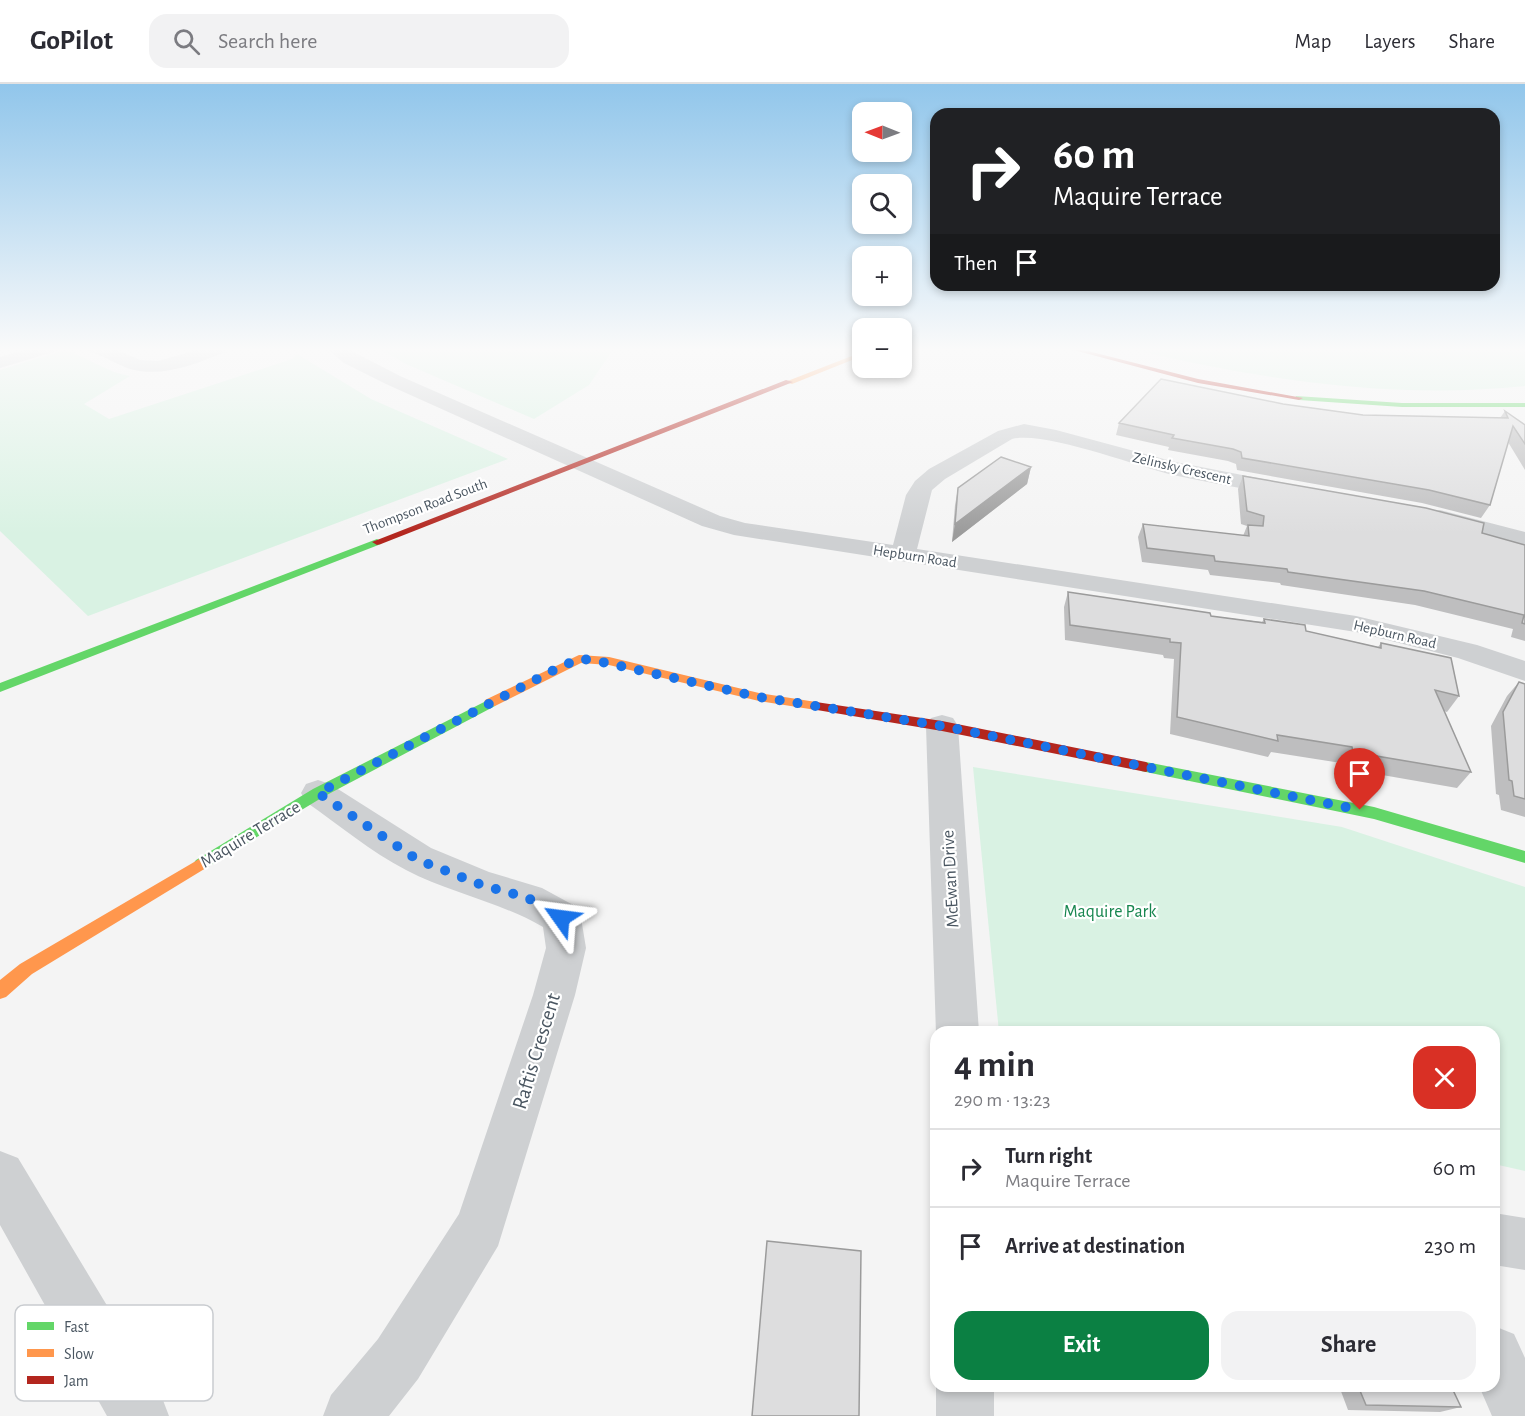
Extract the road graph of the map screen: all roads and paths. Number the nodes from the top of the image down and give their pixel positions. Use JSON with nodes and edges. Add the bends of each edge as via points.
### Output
{"nodes":[{"id":1,"x":461,"y":410,"type":"edge"},
{"id":2,"x":719,"y":410,"type":"edge"},
{"id":3,"x":581,"y":464,"type":"junction"},
{"id":4,"x":1312,"y":495,"type":"edge"},
{"id":5,"x":1421,"y":512,"type":"edge"},
{"id":6,"x":1525,"y":540,"type":"edge"},
{"id":7,"x":903,"y":555,"type":"junction"},
{"id":8,"x":1525,"y":672,"type":"edge"},
{"id":9,"x":0,"y":688,"type":"edge"},
{"id":10,"x":942,"y":726,"type":"junction"},
{"id":11,"x":318,"y":793,"type":"junction"},
{"id":12,"x":1525,"y":857,"type":"edge"},
{"id":13,"x":0,"y":991,"type":"edge"},
{"id":14,"x":957,"y":1026,"type":"edge"},
{"id":15,"x":0,"y":1176,"type":"edge"},
{"id":16,"x":1500,"y":1240,"type":"edge"},
{"id":17,"x":1525,"y":1244,"type":"edge"},
{"id":18,"x":75,"y":1305,"type":"edge"},
{"id":19,"x":1500,"y":1368,"type":"edge"},
{"id":20,"x":964,"y":1392,"type":"edge"},
{"id":21,"x":131,"y":1401,"type":"edge"},
{"id":22,"x":140,"y":1416,"type":"edge"},
{"id":23,"x":352,"y":1416,"type":"edge"},
{"id":24,"x":965,"y":1416,"type":"edge"},
{"id":25,"x":1521,"y":1416,"type":"edge"}],
"edges":[{"from":1,"to":3,"type":"street","name":"Hepburn Road"},
{"from":2,"to":3,"type":"street","name":"Thompson Road South"},
{"from":3,"to":7,"type":"street","name":"Hepburn Road","via":[[711,521],[743,530]]},
{"from":3,"to":9,"type":"street","name":"Thompson Road South"},
{"from":4,"to":7,"type":"street","name":"Zelinsky Crescent","via":[[1173,468],[1024,430],[1005,435],[923,486]]},
{"from":5,"to":6,"type":"street"},
{"from":7,"to":8,"type":"street","name":"Hepburn Road","via":[[1356,624],[1467,651]]},
{"from":10,"to":11,"type":"street","name":"Maquire Terrace","via":[[759,697],[609,661],[579,659]]},
{"from":10,"to":12,"type":"street","name":"Maquire Terrace","via":[[1374,813]]},
{"from":10,"to":14,"type":"street","name":"McEwan Drive"},
{"from":11,"to":13,"type":"street","name":"Maquire Terrace","via":[[27,969]]},
{"from":11,"to":23,"type":"street","name":"Raftis Crescent","via":[[418,860],[528,898],[561,918],[566,948],[480,1228],[398,1359]]},
{"from":15,"to":18,"type":"street"},
{"from":16,"to":17,"type":"street"},
{"from":19,"to":25,"type":"street"},
{"from":20,"to":24,"type":"street"},
{"from":21,"to":22,"type":"street"}]}
